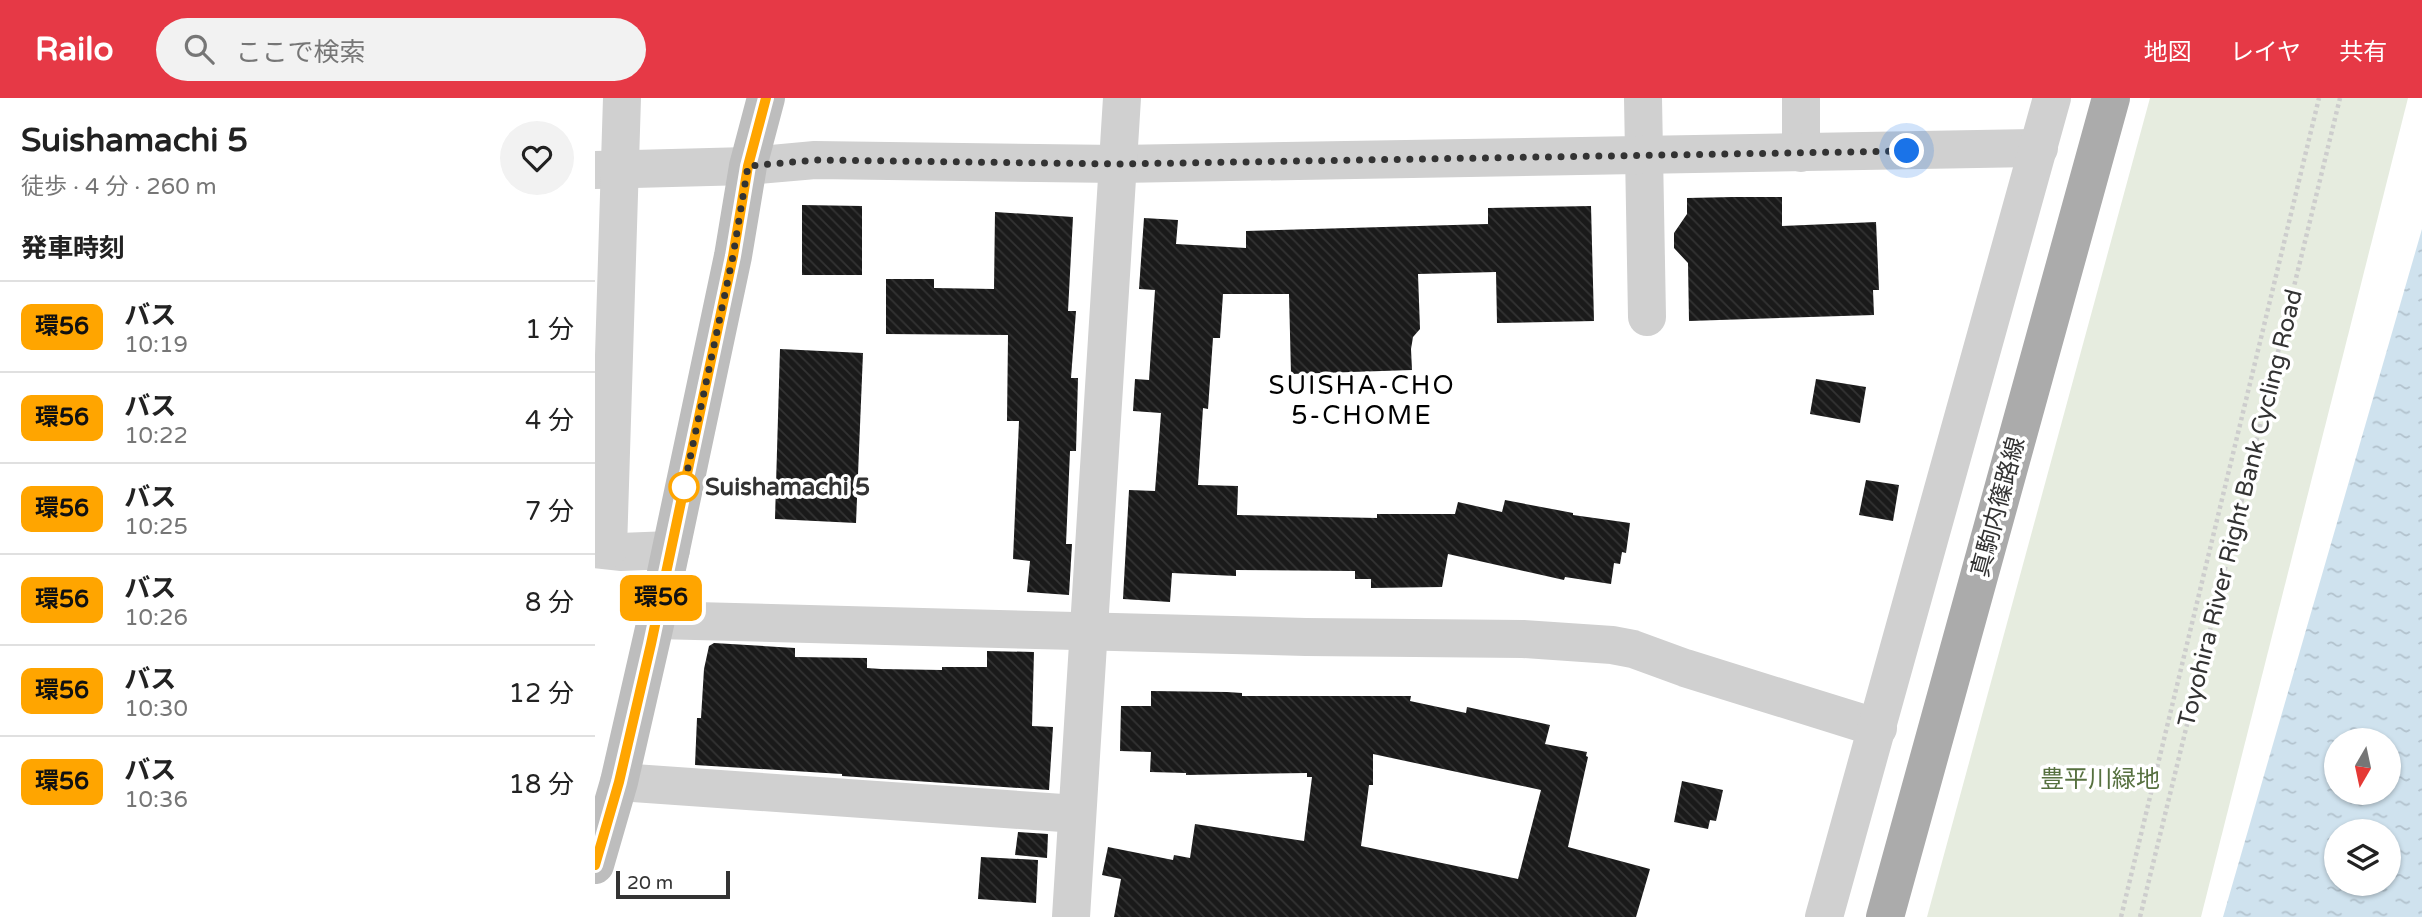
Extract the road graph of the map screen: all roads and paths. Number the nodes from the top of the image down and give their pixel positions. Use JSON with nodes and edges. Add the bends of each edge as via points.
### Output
{"nodes":[{"id":1,"x":622,"y":98,"type":"edge"},
{"id":2,"x":766,"y":98,"type":"edge"},
{"id":3,"x":1122,"y":98,"type":"edge"},
{"id":4,"x":1643,"y":98,"type":"edge"},
{"id":5,"x":1801,"y":98,"type":"edge"},
{"id":6,"x":2052,"y":98,"type":"edge"},
{"id":7,"x":2111,"y":98,"type":"edge"},
{"id":8,"x":2319,"y":98,"type":"edge"},
{"id":9,"x":2340,"y":98,"type":"edge"},
{"id":10,"x":2039,"y":148,"type":"junction"},
{"id":11,"x":1801,"y":153,"type":"junction"},
{"id":12,"x":1644,"y":156,"type":"junction"},
{"id":13,"x":1119,"y":164,"type":"junction"},
{"id":14,"x":748,"y":166,"type":"junction"},
{"id":15,"x":608,"y":170,"type":"edge"},
{"id":16,"x":1647,"y":317,"type":"dead end"},
{"id":17,"x":602,"y":549,"type":"edge"},
{"id":18,"x":671,"y":550,"type":"junction"},
{"id":19,"x":656,"y":620,"type":"junction"},
{"id":20,"x":1089,"y":631,"type":"junction"},
{"id":21,"x":1878,"y":728,"type":"junction"},
{"id":22,"x":619,"y":782,"type":"junction"},
{"id":23,"x":1077,"y":814,"type":"junction"},
{"id":24,"x":595,"y":865,"type":"edge"},
{"id":25,"x":1071,"y":917,"type":"edge"},
{"id":26,"x":1824,"y":917,"type":"edge"},
{"id":27,"x":1885,"y":917,"type":"edge"},
{"id":28,"x":2121,"y":917,"type":"edge"},
{"id":29,"x":2140,"y":917,"type":"edge"}],
"edges":[{"from":1,"to":15,"type":"street"},
{"from":2,"to":14,"type":"street"},
{"from":3,"to":13,"type":"street"},
{"from":4,"to":12,"type":"street"},
{"from":5,"to":11,"type":"street"},
{"from":6,"to":10,"type":"street"},
{"from":7,"to":27,"type":"main road","name":"真駒内篠路線"},
{"from":8,"to":28,"type":"path"},
{"from":9,"to":29,"type":"path","name":"Toyohira River Right Bank Cycling Road"},
{"from":10,"to":11,"type":"street"},
{"from":10,"to":21,"type":"street"},
{"from":11,"to":12,"type":"street"},
{"from":12,"to":13,"type":"street"},
{"from":12,"to":16,"type":"street"},
{"from":13,"to":14,"type":"street","via":[[815,160]]},
{"from":13,"to":20,"type":"street"},
{"from":14,"to":15,"type":"street"},
{"from":14,"to":18,"type":"street"},
{"from":15,"to":17,"type":"street"},
{"from":17,"to":18,"type":"street"},
{"from":18,"to":19,"type":"street"},
{"from":19,"to":20,"type":"street"},
{"from":19,"to":22,"type":"street"},
{"from":20,"to":21,"type":"street","via":[[1523,639],[1612,645]]},
{"from":20,"to":23,"type":"street"},
{"from":21,"to":26,"type":"street"},
{"from":22,"to":23,"type":"street"},
{"from":22,"to":24,"type":"street"},
{"from":23,"to":25,"type":"street"}]}
